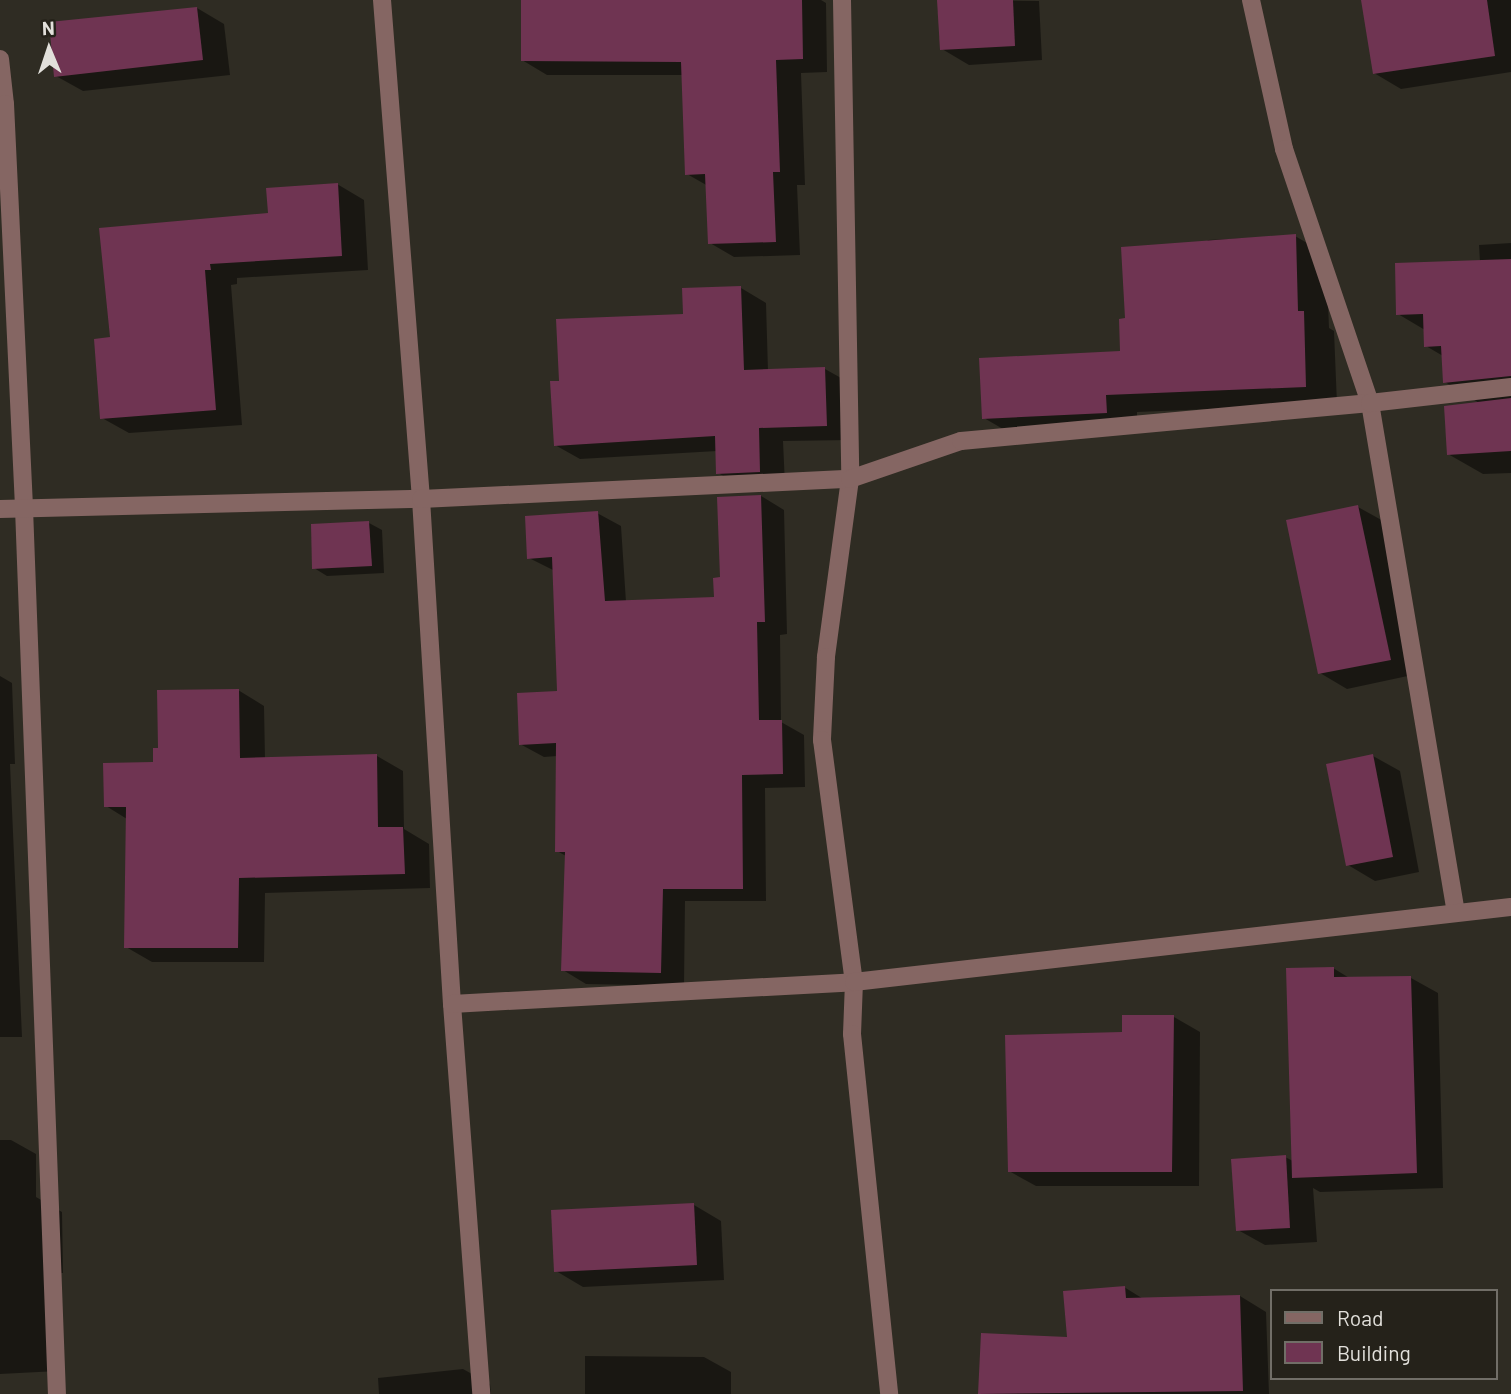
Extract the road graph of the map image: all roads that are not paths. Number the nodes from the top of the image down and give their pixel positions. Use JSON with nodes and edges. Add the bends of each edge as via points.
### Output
{"nodes":[{"id":1,"x":382,"y":0,"type":"edge"},
{"id":2,"x":842,"y":0,"type":"edge"},
{"id":3,"x":1251,"y":0,"type":"edge"},
{"id":4,"x":0,"y":59,"type":"edge"},
{"id":5,"x":1511,"y":387,"type":"edge"},
{"id":6,"x":1370,"y":403,"type":"junction"},
{"id":7,"x":850,"y":479,"type":"junction"},
{"id":8,"x":421,"y":499,"type":"junction"},
{"id":9,"x":24,"y":508,"type":"junction"},
{"id":10,"x":0,"y":509,"type":"edge"},
{"id":11,"x":1511,"y":907,"type":"edge"},
{"id":12,"x":1456,"y":913,"type":"junction"},
{"id":13,"x":854,"y":982,"type":"junction"},
{"id":14,"x":452,"y":1004,"type":"junction"},
{"id":15,"x":57,"y":1394,"type":"edge"},
{"id":16,"x":481,"y":1394,"type":"edge"},
{"id":17,"x":889,"y":1394,"type":"edge"}],
"edges":[{"from":1,"to":8,"type":"street"},
{"from":2,"to":7,"type":"street"},
{"from":3,"to":6,"type":"street","via":[[1284,149]]},
{"from":4,"to":9,"type":"street"},
{"from":5,"to":6,"type":"street"},
{"from":6,"to":7,"type":"street","via":[[961,441]]},
{"from":6,"to":12,"type":"street"},
{"from":7,"to":8,"type":"street"},
{"from":7,"to":13,"type":"street","via":[[826,657],[822,740]]},
{"from":8,"to":9,"type":"street"},
{"from":8,"to":14,"type":"street"},
{"from":9,"to":10,"type":"street"},
{"from":9,"to":15,"type":"street"},
{"from":11,"to":12,"type":"street"},
{"from":12,"to":13,"type":"street"},
{"from":13,"to":14,"type":"street"},
{"from":13,"to":17,"type":"street","via":[[852,1034]]},
{"from":14,"to":16,"type":"street"}]}
